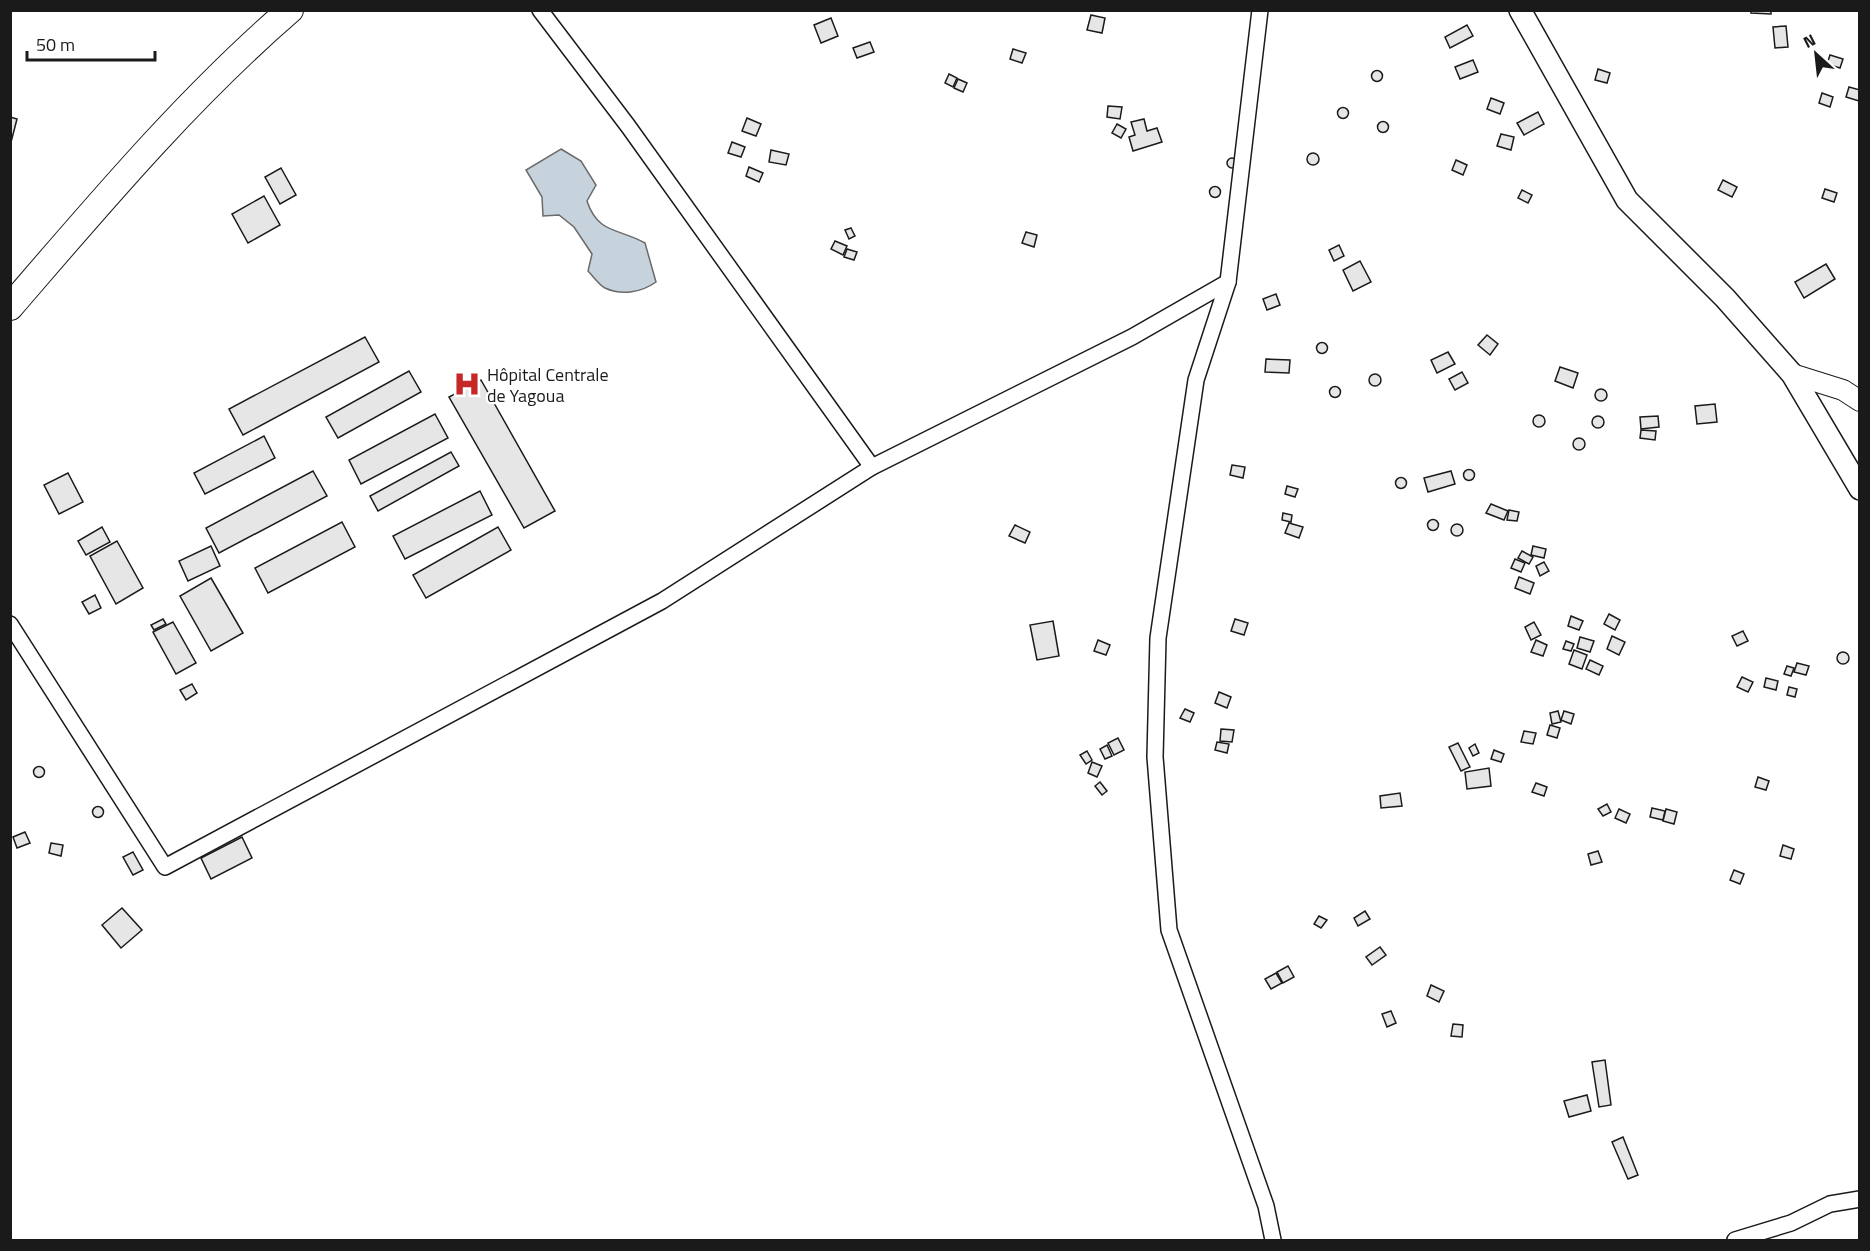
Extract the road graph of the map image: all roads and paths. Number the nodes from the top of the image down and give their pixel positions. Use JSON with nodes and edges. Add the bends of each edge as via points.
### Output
{"nodes":[{"id":1,"x":290,"y":10,"type":"edge"},
{"id":2,"x":540,"y":10,"type":"edge"},
{"id":3,"x":1260,"y":10,"type":"edge"},
{"id":4,"x":1520,"y":10,"type":"edge"},
{"id":5,"x":1228,"y":282,"type":"junction"},
{"id":6,"x":10,"y":307,"type":"edge"},
{"id":7,"x":1792,"y":374,"type":"junction"},
{"id":8,"x":1860,"y":401,"type":"edge"},
{"id":9,"x":872,"y":467,"type":"junction"},
{"id":10,"x":1860,"y":489,"type":"edge"},
{"id":11,"x":10,"y":624,"type":"edge"},
{"id":12,"x":1860,"y":1199,"type":"edge"},
{"id":13,"x":1273,"y":1240,"type":"edge"},
{"id":14,"x":1735,"y":1240,"type":"edge"}],
"edges":[{"from":1,"to":6,"type":"highway","via":[[106,195]]},
{"from":2,"to":9,"type":"street","via":[[628,126]]},
{"from":3,"to":5,"type":"street"},
{"from":4,"to":7,"type":"main road","via":[[1627,200],[1725,298]]},
{"from":5,"to":9,"type":"street","via":[[1132,337]]},
{"from":5,"to":13,"type":"street","via":[[1196,380],[1158,638],[1155,757],[1169,930],[1266,1206]]},
{"from":7,"to":8,"type":"street","via":[[1843,390]]},
{"from":7,"to":10,"type":"main road"},
{"from":9,"to":11,"type":"street","via":[[662,601],[165,867]]},
{"from":12,"to":14,"type":"street","via":[[1830,1204],[1791,1223]]}]}
